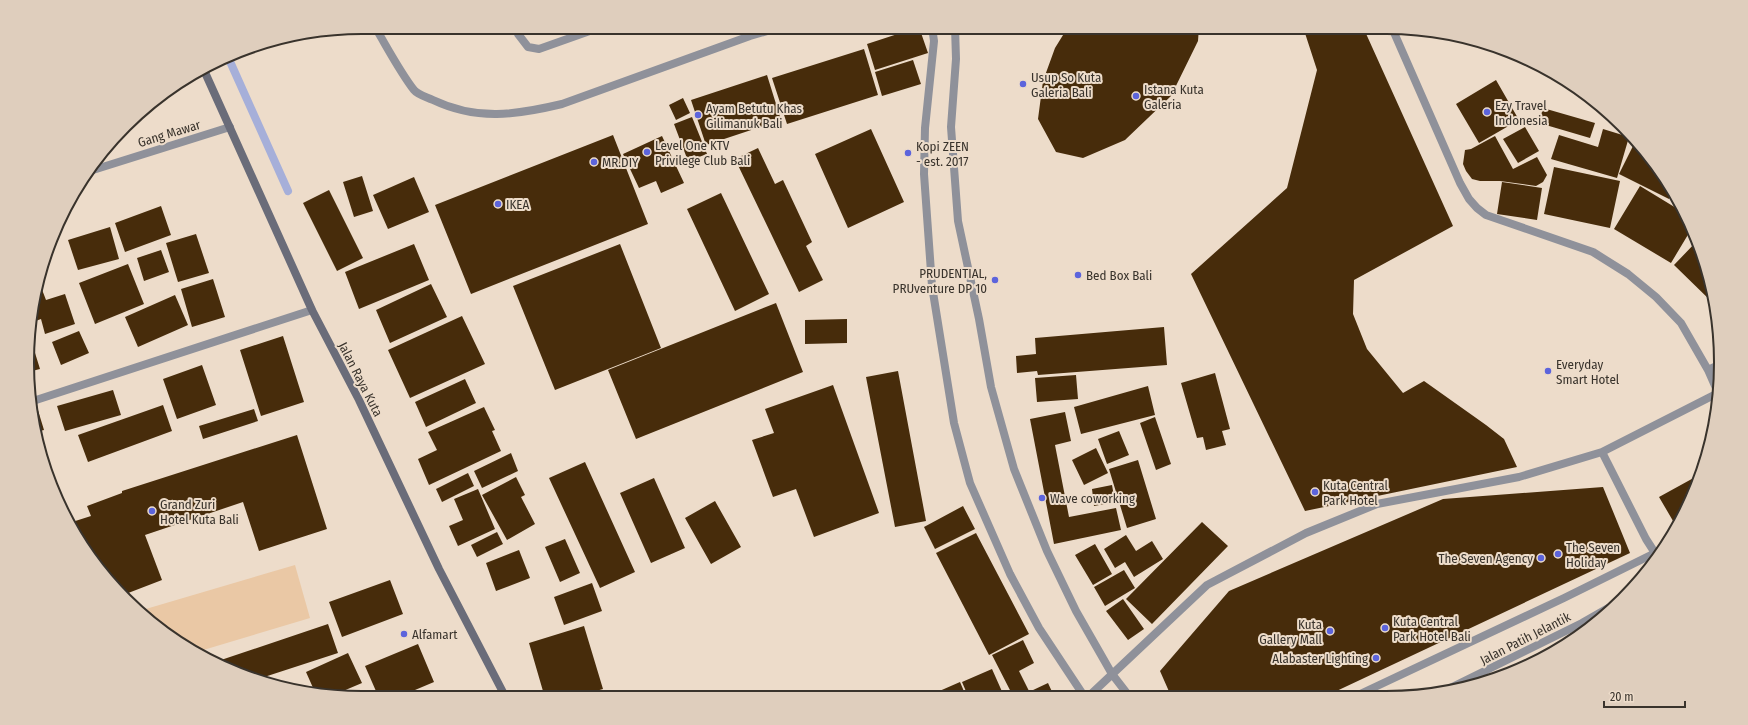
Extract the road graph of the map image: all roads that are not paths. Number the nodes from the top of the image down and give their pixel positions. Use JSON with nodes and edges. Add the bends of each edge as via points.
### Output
{"nodes":[{"id":1,"x":379,"y":34,"type":"edge"},
{"id":2,"x":518,"y":34,"type":"edge"},
{"id":3,"x":581,"y":34,"type":"edge"},
{"id":4,"x":757,"y":34,"type":"edge"},
{"id":5,"x":933,"y":34,"type":"edge"},
{"id":6,"x":955,"y":34,"type":"edge"},
{"id":7,"x":1395,"y":34,"type":"edge"},
{"id":8,"x":206,"y":74,"type":"edge"},
{"id":9,"x":230,"y":127,"type":"junction"},
{"id":10,"x":98,"y":168,"type":"edge"},
{"id":11,"x":312,"y":310,"type":"junction"},
{"id":12,"x":1714,"y":368,"type":"edge"},
{"id":13,"x":1708,"y":370,"type":"junction"},
{"id":14,"x":1713,"y":382,"type":"edge"},
{"id":15,"x":1712,"y":397,"type":"edge"},
{"id":16,"x":37,"y":400,"type":"edge"},
{"id":17,"x":1602,"y":452,"type":"junction"},
{"id":18,"x":1654,"y":552,"type":"edge"},
{"id":19,"x":1650,"y":556,"type":"edge"},
{"id":20,"x":1595,"y":615,"type":"edge"},
{"id":21,"x":1112,"y":674,"type":"junction"},
{"id":22,"x":1462,"y":682,"type":"edge"},
{"id":23,"x":502,"y":691,"type":"edge"},
{"id":24,"x":1081,"y":691,"type":"edge"},
{"id":25,"x":1094,"y":691,"type":"edge"},
{"id":26,"x":1125,"y":691,"type":"edge"},
{"id":27,"x":1367,"y":691,"type":"edge"}],
"edges":[{"from":1,"to":4,"type":"street","via":[[415,92],[445,106],[471,113],[498,115],[562,104]]},
{"from":2,"to":3,"type":"street","via":[[528,47],[539,49]]},
{"from":5,"to":24,"type":"street","via":[[924,174],[932,286],[954,423],[970,484],[1010,574],[1039,628]]},
{"from":6,"to":21,"type":"street","via":[[951,127],[958,222],[991,386],[1014,469],[1047,551],[1076,611]]},
{"from":7,"to":13,"type":"street","via":[[1460,183],[1477,208],[1503,222],[1593,252],[1628,274],[1656,297],[1681,323]]},
{"from":8,"to":9,"type":"main road","name":"Jalan Raya Kuta"},
{"from":9,"to":10,"type":"street","name":"Gang Mawar"},
{"from":9,"to":11,"type":"main road","name":"Jalan Raya Kuta"},
{"from":11,"to":16,"type":"street"},
{"from":11,"to":23,"type":"main road","name":"Jalan Raya Kuta","via":[[359,400],[439,570]]},
{"from":12,"to":13,"type":"street"},
{"from":13,"to":14,"type":"street"},
{"from":15,"to":17,"type":"street"},
{"from":17,"to":18,"type":"street"},
{"from":17,"to":21,"type":"street","via":[[1519,477],[1377,504],[1306,532],[1207,585]]},
{"from":19,"to":27,"type":"street"},
{"from":20,"to":22,"type":"street","name":"Jalan Patih Jelantik"},
{"from":21,"to":25,"type":"street"},
{"from":21,"to":26,"type":"street"}]}
